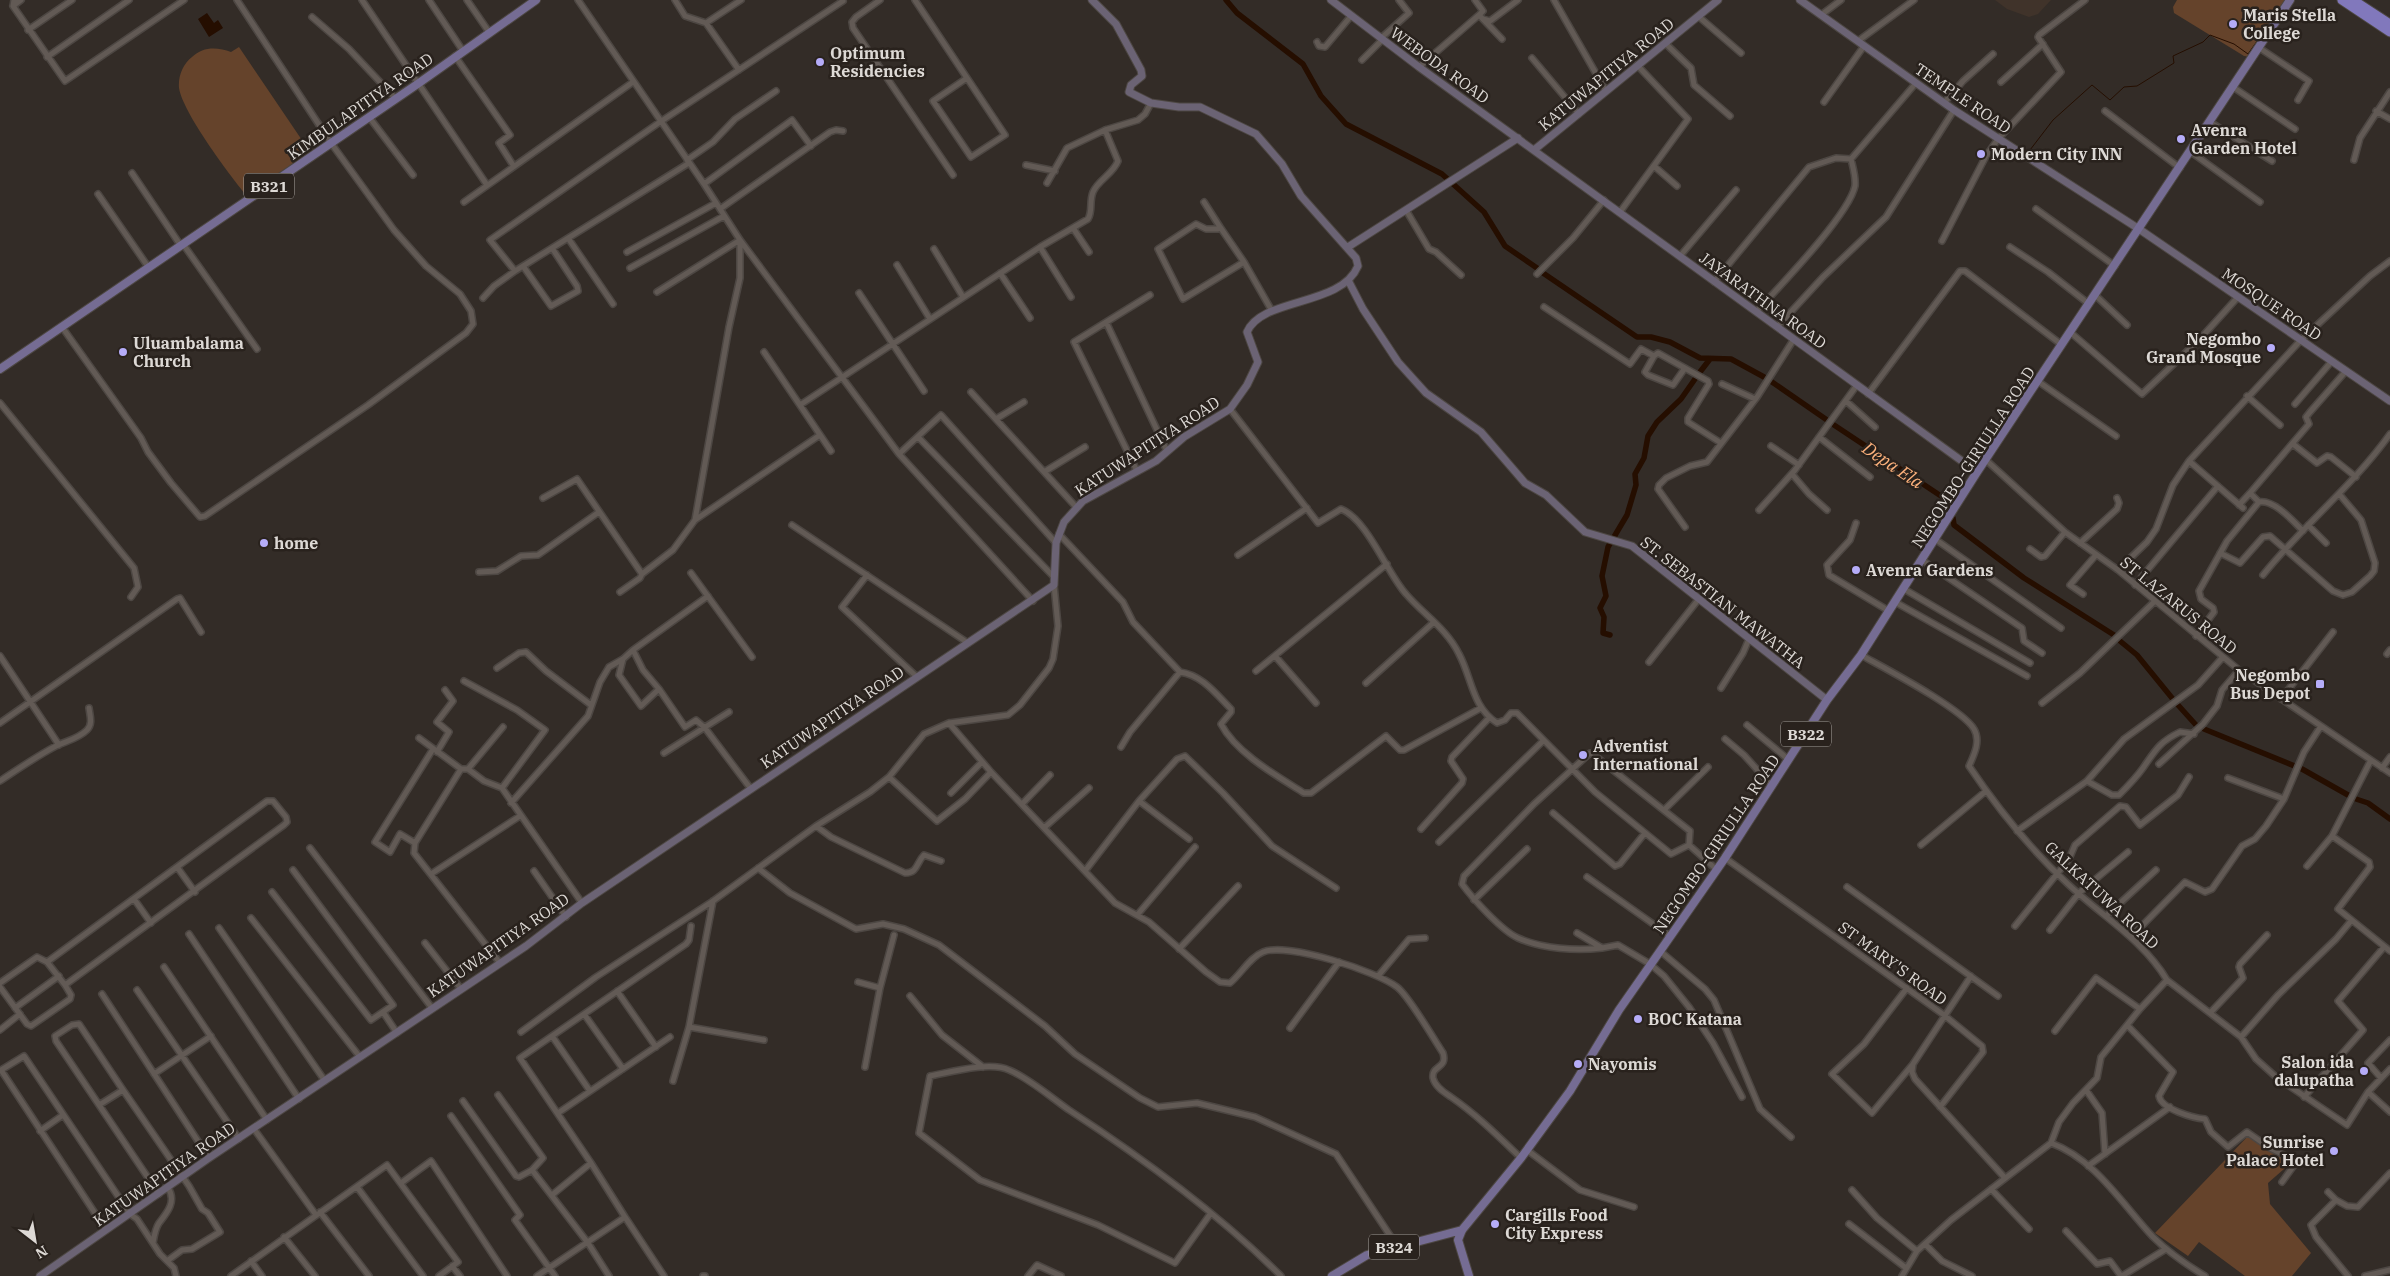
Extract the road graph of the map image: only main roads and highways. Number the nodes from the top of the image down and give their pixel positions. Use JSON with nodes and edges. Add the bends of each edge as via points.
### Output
{"nodes":[{"id":1,"x":2290,"y":0,"type":"edge"},
{"id":2,"x":2342,"y":0,"type":"edge"},
{"id":3,"x":2354,"y":0,"type":"edge"},
{"id":4,"x":531,"y":2,"type":"edge"},
{"id":5,"x":2390,"y":24,"type":"edge"},
{"id":6,"x":2390,"y":32,"type":"edge"},
{"id":7,"x":0,"y":369,"type":"edge"},
{"id":8,"x":1462,"y":1230,"type":"junction"},
{"id":9,"x":1332,"y":1276,"type":"edge"},
{"id":10,"x":1469,"y":1276,"type":"edge"}],
"edges":[{"from":1,"to":8,"type":"main road","name":"NEGOMBO-GIRIULLA ROAD","number":"B322","via":[[1726,858],[1618,1010],[1570,1092]]},
{"from":2,"to":6,"type":"highway"},
{"from":3,"to":5,"type":"highway"},
{"from":4,"to":7,"type":"main road","name":"KIMBULAPITIYA ROAD","number":"B321","via":[[370,117]]},
{"from":8,"to":9,"type":"main road","number":"B324","via":[[1367,1255]]},
{"from":8,"to":10,"type":"main road","via":[[1458,1240]]}]}
